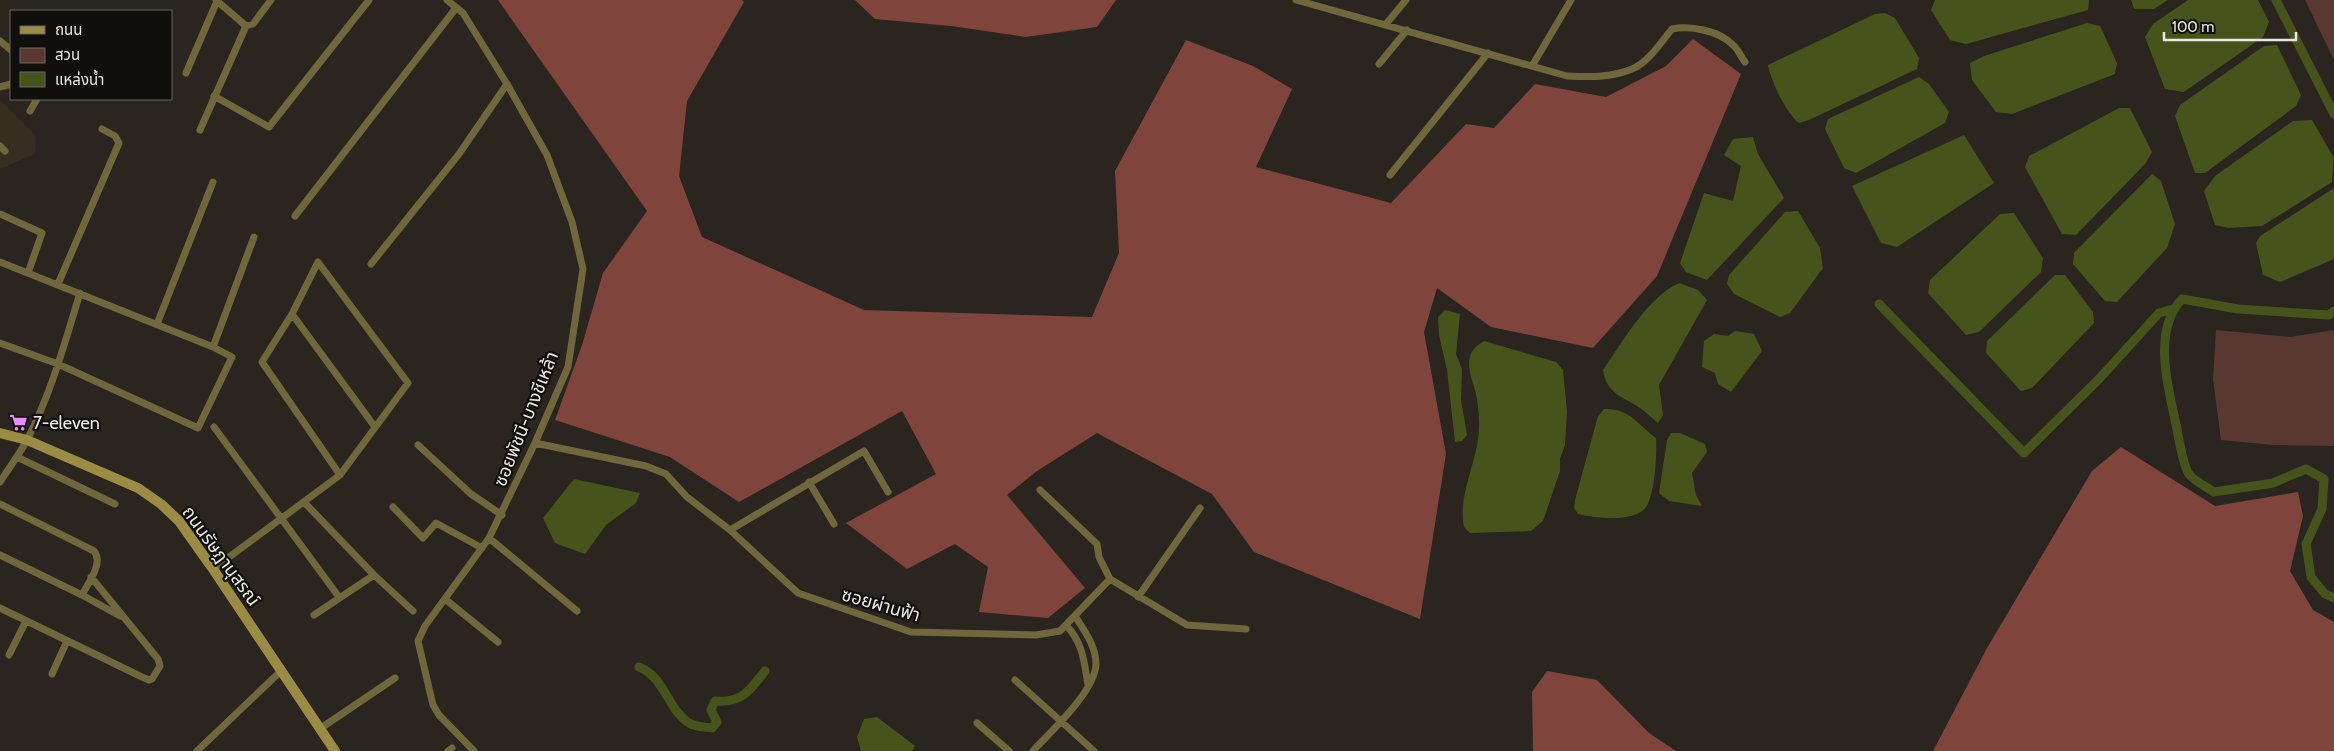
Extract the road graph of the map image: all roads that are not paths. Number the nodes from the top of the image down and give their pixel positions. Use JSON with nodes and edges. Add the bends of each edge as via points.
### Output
{"nodes":[{"id":1,"x":216,"y":0,"type":"edge"},
{"id":2,"x":271,"y":0,"type":"edge"},
{"id":3,"x":369,"y":0,"type":"edge"},
{"id":4,"x":447,"y":0,"type":"edge"},
{"id":5,"x":1296,"y":0,"type":"edge"},
{"id":6,"x":1406,"y":0,"type":"edge"},
{"id":7,"x":1572,"y":0,"type":"edge"},
{"id":8,"x":456,"y":8,"type":"junction"},
{"id":9,"x":1386,"y":24,"type":"junction"},
{"id":10,"x":246,"y":26,"type":"junction"},
{"id":11,"x":1407,"y":30,"type":"junction"},
{"id":12,"x":0,"y":41,"type":"edge"},
{"id":13,"x":10,"y":49,"type":"edge"},
{"id":14,"x":1488,"y":53,"type":"junction"},
{"id":15,"x":1745,"y":62,"type":"dead end"},
{"id":16,"x":1379,"y":64,"type":"dead end"},
{"id":17,"x":1532,"y":66,"type":"junction"},
{"id":18,"x":186,"y":73,"type":"dead end"},
{"id":19,"x":507,"y":84,"type":"junction"},
{"id":20,"x":214,"y":96,"type":"junction"},
{"id":21,"x":37,"y":100,"type":"edge"},
{"id":22,"x":30,"y":111,"type":"dead end"},
{"id":23,"x":102,"y":129,"type":"dead end"},
{"id":24,"x":200,"y":130,"type":"dead end"},
{"id":25,"x":1390,"y":175,"type":"dead end"},
{"id":26,"x":213,"y":182,"type":"dead end"},
{"id":27,"x":0,"y":214,"type":"edge"},
{"id":28,"x":295,"y":216,"type":"dead end"},
{"id":29,"x":254,"y":236,"type":"dead end"},
{"id":30,"x":0,"y":262,"type":"edge"},
{"id":31,"x":371,"y":264,"type":"dead end"},
{"id":32,"x":28,"y":273,"type":"junction"},
{"id":33,"x":58,"y":284,"type":"junction"},
{"id":34,"x":80,"y":293,"type":"junction"},
{"id":35,"x":292,"y":314,"type":"junction"},
{"id":36,"x":157,"y":324,"type":"junction"},
{"id":37,"x":0,"y":343,"type":"edge"},
{"id":38,"x":212,"y":347,"type":"junction"},
{"id":39,"x":58,"y":364,"type":"junction"},
{"id":40,"x":214,"y":427,"type":"dead end"},
{"id":41,"x":375,"y":427,"type":"junction"},
{"id":42,"x":0,"y":433,"type":"edge"},
{"id":43,"x":27,"y":440,"type":"junction"},
{"id":44,"x":535,"y":443,"type":"junction"},
{"id":45,"x":418,"y":445,"type":"dead end"},
{"id":46,"x":16,"y":457,"type":"junction"},
{"id":47,"x":340,"y":475,"type":"junction"},
{"id":48,"x":0,"y":482,"type":"edge"},
{"id":49,"x":809,"y":482,"type":"junction"},
{"id":50,"x":1040,"y":490,"type":"dead end"},
{"id":51,"x":888,"y":492,"type":"dead end"},
{"id":52,"x":304,"y":502,"type":"junction"},
{"id":53,"x":0,"y":504,"type":"edge"},
{"id":54,"x":116,"y":504,"type":"dead end"},
{"id":55,"x":393,"y":507,"type":"dead end"},
{"id":56,"x":1200,"y":508,"type":"dead end"},
{"id":57,"x":502,"y":514,"type":"junction"},
{"id":58,"x":282,"y":519,"type":"junction"},
{"id":59,"x":834,"y":524,"type":"dead end"},
{"id":60,"x":730,"y":530,"type":"junction"},
{"id":61,"x":489,"y":538,"type":"junction"},
{"id":62,"x":482,"y":548,"type":"junction"},
{"id":63,"x":0,"y":555,"type":"edge"},
{"id":64,"x":213,"y":569,"type":"junction"},
{"id":65,"x":374,"y":575,"type":"junction"},
{"id":66,"x":91,"y":577,"type":"junction"},
{"id":67,"x":1110,"y":579,"type":"junction"},
{"id":68,"x":82,"y":595,"type":"junction"},
{"id":69,"x":1138,"y":596,"type":"junction"},
{"id":70,"x":339,"y":597,"type":"junction"},
{"id":71,"x":445,"y":599,"type":"junction"},
{"id":72,"x":0,"y":608,"type":"edge"},
{"id":73,"x":413,"y":610,"type":"dead end"},
{"id":74,"x":578,"y":610,"type":"dead end"},
{"id":75,"x":314,"y":615,"type":"dead end"},
{"id":76,"x":1075,"y":616,"type":"junction"},
{"id":77,"x":123,"y":617,"type":"junction"},
{"id":78,"x":26,"y":621,"type":"junction"},
{"id":79,"x":1066,"y":625,"type":"junction"},
{"id":80,"x":1246,"y":629,"type":"dead end"},
{"id":81,"x":67,"y":641,"type":"junction"},
{"id":82,"x":498,"y":642,"type":"dead end"},
{"id":83,"x":9,"y":655,"type":"dead end"},
{"id":84,"x":282,"y":670,"type":"junction"},
{"id":85,"x":52,"y":674,"type":"dead end"},
{"id":86,"x":395,"y":678,"type":"dead end"},
{"id":87,"x":1015,"y":680,"type":"dead end"},
{"id":88,"x":1088,"y":685,"type":"junction"},
{"id":89,"x":1060,"y":721,"type":"junction"},
{"id":90,"x":977,"y":723,"type":"dead end"},
{"id":91,"x":321,"y":728,"type":"junction"},
{"id":92,"x":197,"y":751,"type":"edge"},
{"id":93,"x":335,"y":751,"type":"edge"},
{"id":94,"x":474,"y":751,"type":"edge"},
{"id":95,"x":1009,"y":751,"type":"edge"},
{"id":96,"x":1034,"y":751,"type":"edge"},
{"id":97,"x":1094,"y":751,"type":"edge"}],
"edges":[{"from":1,"to":10,"type":"street"},
{"from":1,"to":18,"type":"street"},
{"from":2,"to":10,"type":"street","via":[[253,24]]},
{"from":3,"to":20,"type":"street","via":[[270,127]]},
{"from":4,"to":8,"type":"street","name":"ซอยพัชนี-บางชีเหล้า"},
{"from":5,"to":9,"type":"street"},
{"from":6,"to":9,"type":"street"},
{"from":7,"to":17,"type":"street"},
{"from":8,"to":19,"type":"street","name":"ซอยพัชนี-บางชีเหล้า","via":[[463,13]]},
{"from":8,"to":28,"type":"street"},
{"from":9,"to":11,"type":"street"},
{"from":10,"to":20,"type":"street"},
{"from":11,"to":14,"type":"street"},
{"from":11,"to":16,"type":"street"},
{"from":12,"to":13,"type":"street"},
{"from":14,"to":17,"type":"street"},
{"from":14,"to":25,"type":"street"},
{"from":15,"to":17,"type":"street","via":[[1733,44],[1706,30],[1684,26],[1672,28],[1654,51],[1633,69],[1593,78],[1567,76]]},
{"from":19,"to":31,"type":"street","via":[[458,154]]},
{"from":19,"to":44,"type":"street","name":"ซอยพัชนี-บางชีเหล้า","via":[[547,155],[572,222],[583,269],[568,367]]},
{"from":20,"to":24,"type":"street"},
{"from":21,"to":22,"type":"street"},
{"from":23,"to":33,"type":"street","via":[[115,136],[119,143]]},
{"from":26,"to":36,"type":"street"},
{"from":27,"to":32,"type":"street","via":[[42,233]]},
{"from":29,"to":38,"type":"street"},
{"from":30,"to":32,"type":"street"},
{"from":32,"to":33,"type":"street"},
{"from":33,"to":34,"type":"street"},
{"from":34,"to":36,"type":"street"},
{"from":34,"to":39,"type":"street"},
{"from":35,"to":41,"type":"street"},
{"from":35,"to":41,"type":"street","via":[[318,262],[408,382]]},
{"from":35,"to":47,"type":"street","via":[[262,362]]},
{"from":36,"to":38,"type":"street"},
{"from":37,"to":39,"type":"street"},
{"from":38,"to":39,"type":"street","via":[[232,357],[198,428]]},
{"from":39,"to":43,"type":"street"},
{"from":40,"to":58,"type":"street"},
{"from":41,"to":47,"type":"street"},
{"from":42,"to":43,"type":"street","name":"ถนนรัษฎานุสรณ์"},
{"from":43,"to":46,"type":"street"},
{"from":43,"to":64,"type":"street","name":"ถนนรัษฎานุสรณ์","via":[[138,488],[178,521]]},
{"from":44,"to":57,"type":"street","name":"ซอยพัชนี-บางชีเหล้า"},
{"from":44,"to":60,"type":"street","name":"ซอยผ่านฟ้า","via":[[646,466],[666,474],[687,497]]},
{"from":45,"to":57,"type":"street","via":[[471,494]]},
{"from":46,"to":48,"type":"street"},
{"from":46,"to":54,"type":"street"},
{"from":47,"to":52,"type":"street"},
{"from":49,"to":51,"type":"street","via":[[864,451]]},
{"from":49,"to":59,"type":"street"},
{"from":49,"to":60,"type":"street"},
{"from":50,"to":67,"type":"street","via":[[1097,544],[1099,558]]},
{"from":52,"to":58,"type":"street"},
{"from":52,"to":65,"type":"street"},
{"from":53,"to":66,"type":"street","via":[[94,552],[98,559]]},
{"from":55,"to":62,"type":"street","via":[[423,538],[436,523]]},
{"from":56,"to":69,"type":"street"},
{"from":57,"to":61,"type":"street","name":"ซอยพัชนี-บางชีเหล้า"},
{"from":58,"to":64,"type":"street"},
{"from":58,"to":70,"type":"street"},
{"from":60,"to":79,"type":"street","name":"ซอยผ่านฟ้า","via":[[798,593],[911,632],[1036,635],[1060,632]]},
{"from":61,"to":62,"type":"street","name":"ซอยพัชนี-บางชีเหล้า"},
{"from":61,"to":74,"type":"street"},
{"from":62,"to":71,"type":"street","name":"ซอยพัชนี-บางชีเหล้า"},
{"from":63,"to":68,"type":"street"},
{"from":64,"to":84,"type":"street","name":"ถนนรัษฎานุสรณ์"},
{"from":65,"to":70,"type":"street"},
{"from":65,"to":73,"type":"street"},
{"from":66,"to":68,"type":"street"},
{"from":66,"to":77,"type":"street"},
{"from":67,"to":69,"type":"street"},
{"from":67,"to":76,"type":"street","name":"ซอยผ่านฟ้า"},
{"from":68,"to":77,"type":"street"},
{"from":69,"to":80,"type":"street","via":[[1187,625]]},
{"from":70,"to":75,"type":"street"},
{"from":71,"to":82,"type":"street"},
{"from":71,"to":94,"type":"street","name":"ซอยพัชนี-บางชีเหล้า","via":[[424,626],[418,641],[433,705],[439,716]]},
{"from":72,"to":78,"type":"street"},
{"from":76,"to":79,"type":"street","name":"ซอยผ่านฟ้า"},
{"from":76,"to":88,"type":"street","via":[[1093,651],[1094,671]]},
{"from":77,"to":81,"type":"street","via":[[160,663],[152,679],[142,678]]},
{"from":78,"to":81,"type":"street"},
{"from":78,"to":83,"type":"street"},
{"from":79,"to":88,"type":"street","via":[[1076,636],[1081,649]]},
{"from":81,"to":85,"type":"street"},
{"from":84,"to":91,"type":"street","name":"ถนนรัษฎานุสรณ์"},
{"from":84,"to":92,"type":"street"},
{"from":86,"to":91,"type":"street"},
{"from":87,"to":89,"type":"street"},
{"from":88,"to":89,"type":"street"},
{"from":89,"to":96,"type":"street"},
{"from":89,"to":97,"type":"street"},
{"from":90,"to":95,"type":"street"},
{"from":91,"to":93,"type":"street","name":"ถนนรัษฎานุสรณ์"}]}
